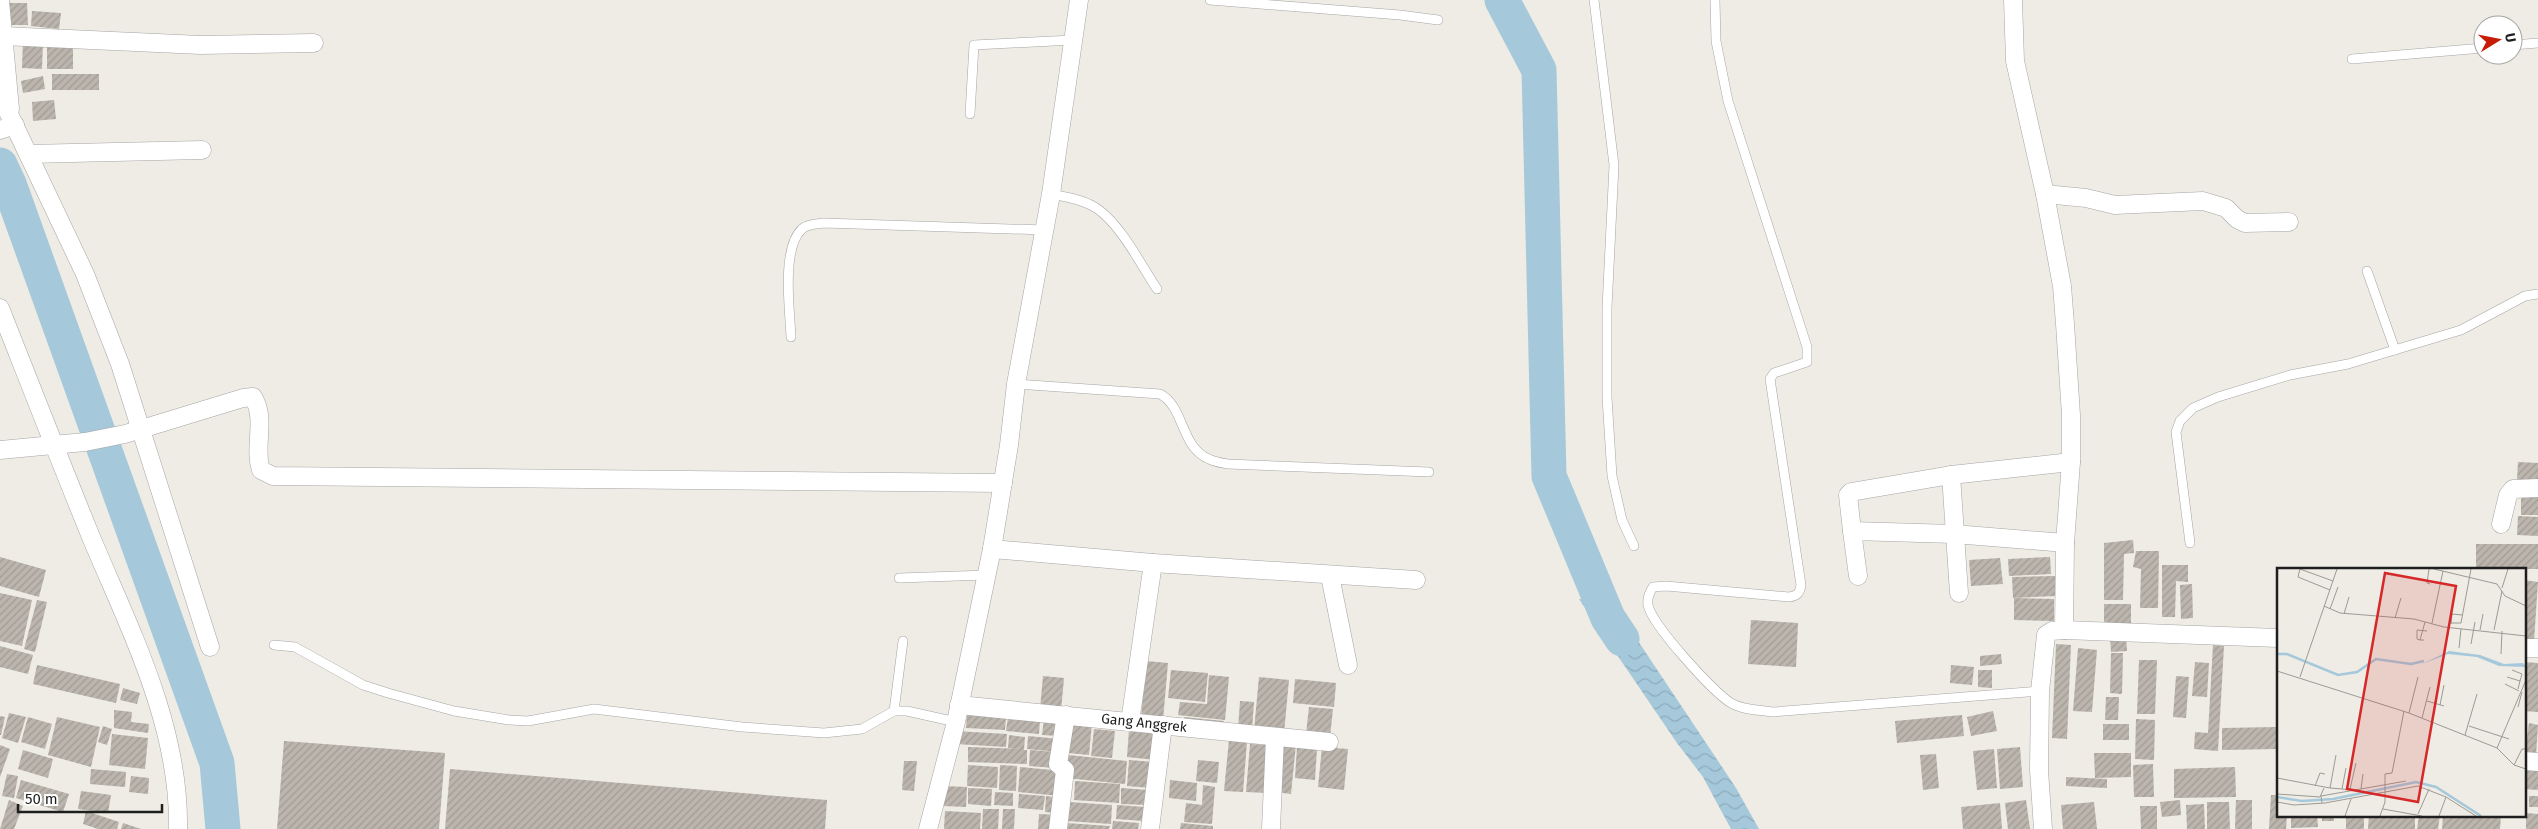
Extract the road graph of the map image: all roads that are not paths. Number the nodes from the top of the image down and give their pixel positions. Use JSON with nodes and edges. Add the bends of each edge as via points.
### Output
{"nodes":[{"id":1,"x":1079,"y":0,"type":"edge"},
{"id":2,"x":1210,"y":0,"type":"edge"},
{"id":3,"x":1594,"y":0,"type":"edge"},
{"id":4,"x":1715,"y":0,"type":"edge"},
{"id":5,"x":2013,"y":0,"type":"edge"},
{"id":6,"x":0,"y":1,"type":"edge"},
{"id":7,"x":1438,"y":20,"type":"dead end"},
{"id":8,"x":3,"y":36,"type":"junction"},
{"id":9,"x":1073,"y":40,"type":"junction"},
{"id":10,"x":314,"y":43,"type":"dead end"},
{"id":11,"x":2538,"y":43,"type":"edge"},
{"id":12,"x":2523,"y":44,"type":"edge"},
{"id":13,"x":2473,"y":49,"type":"edge"},
{"id":14,"x":2352,"y":59,"type":"dead end"},
{"id":15,"x":0,"y":95,"type":"edge"},
{"id":16,"x":970,"y":114,"type":"dead end"},
{"id":17,"x":9,"y":123,"type":"edge"},
{"id":18,"x":202,"y":150,"type":"dead end"},
{"id":19,"x":28,"y":154,"type":"junction"},
{"id":20,"x":1051,"y":194,"type":"junction"},
{"id":21,"x":2045,"y":194,"type":"junction"},
{"id":22,"x":2289,"y":222,"type":"dead end"},
{"id":23,"x":1045,"y":230,"type":"junction"},
{"id":24,"x":2368,"y":271,"type":"dead end"},
{"id":25,"x":1157,"y":289,"type":"dead end"},
{"id":26,"x":2538,"y":294,"type":"edge"},
{"id":27,"x":0,"y":308,"type":"edge"},
{"id":28,"x":792,"y":337,"type":"dead end"},
{"id":29,"x":2395,"y":350,"type":"junction"},
{"id":30,"x":1016,"y":384,"type":"junction"},
{"id":31,"x":133,"y":431,"type":"junction"},
{"id":32,"x":54,"y":446,"type":"junction"},
{"id":33,"x":0,"y":450,"type":"edge"},
{"id":34,"x":2071,"y":462,"type":"junction"},
{"id":35,"x":1429,"y":472,"type":"dead end"},
{"id":36,"x":1950,"y":475,"type":"junction"},
{"id":37,"x":1003,"y":483,"type":"junction"},
{"id":38,"x":2538,"y":488,"type":"edge"},
{"id":39,"x":2501,"y":524,"type":"dead end"},
{"id":40,"x":1852,"y":531,"type":"junction"},
{"id":41,"x":1954,"y":534,"type":"junction"},
{"id":42,"x":2065,"y":543,"type":"junction"},
{"id":43,"x":2190,"y":543,"type":"dead end"},
{"id":44,"x":1634,"y":546,"type":"dead end"},
{"id":45,"x":992,"y":549,"type":"junction"},
{"id":46,"x":1153,"y":564,"type":"junction"},
{"id":47,"x":987,"y":575,"type":"junction"},
{"id":48,"x":1330,"y":576,"type":"junction"},
{"id":49,"x":1858,"y":576,"type":"dead end"},
{"id":50,"x":899,"y":578,"type":"dead end"},
{"id":51,"x":1416,"y":580,"type":"dead end"},
{"id":52,"x":1959,"y":593,"type":"dead end"},
{"id":53,"x":2064,"y":630,"type":"junction"},
{"id":54,"x":2277,"y":638,"type":"edge"},
{"id":55,"x":902,"y":641,"type":"dead end"},
{"id":56,"x":274,"y":644,"type":"dead end"},
{"id":57,"x":210,"y":647,"type":"dead end"},
{"id":58,"x":1348,"y":665,"type":"dead end"},
{"id":59,"x":2040,"y":691,"type":"junction"},
{"id":60,"x":894,"y":711,"type":"junction"},
{"id":61,"x":958,"y":714,"type":"junction"},
{"id":62,"x":1066,"y":715,"type":"junction"},
{"id":63,"x":1130,"y":722,"type":"junction"},
{"id":64,"x":1163,"y":726,"type":"junction"},
{"id":65,"x":1275,"y":737,"type":"junction"},
{"id":66,"x":1329,"y":742,"type":"dead end"},
{"id":67,"x":178,"y":829,"type":"edge"},
{"id":68,"x":928,"y":829,"type":"edge"},
{"id":69,"x":1058,"y":829,"type":"edge"},
{"id":70,"x":1150,"y":829,"type":"edge"},
{"id":71,"x":1271,"y":829,"type":"edge"},
{"id":72,"x":2043,"y":829,"type":"edge"}],
"edges":[{"from":1,"to":9,"type":"street"},
{"from":2,"to":7,"type":"lane"},
{"from":3,"to":44,"type":"lane","via":[[1614,165],[1607,308],[1607,397],[1612,476],[1622,520]]},
{"from":4,"to":59,"type":"lane","via":[[1716,41],[1728,101],[1807,347],[1807,362],[1774,373],[1770,379],[1801,585],[1796,596],[1789,597],[1666,586],[1653,588],[1648,594],[1652,615],[1718,692],[1730,702],[1755,710],[1772,712]]},
{"from":5,"to":21,"type":"street","via":[[2015,60]]},
{"from":6,"to":8,"type":"street"},
{"from":8,"to":10,"type":"street","via":[[201,45]]},
{"from":8,"to":17,"type":"street"},
{"from":9,"to":16,"type":"lane","via":[[974,45]]},
{"from":9,"to":20,"type":"street"},
{"from":11,"to":12,"type":"lane"},
{"from":13,"to":14,"type":"lane"},
{"from":15,"to":17,"type":"street"},
{"from":17,"to":19,"type":"street"},
{"from":18,"to":19,"type":"street"},
{"from":19,"to":31,"type":"street","via":[[85,274],[120,364]]},
{"from":20,"to":23,"type":"street"},
{"from":20,"to":25,"type":"lane","via":[[1074,198],[1099,209]]},
{"from":21,"to":22,"type":"street","via":[[2086,198],[2115,206],[2203,201],[2226,208],[2245,223]]},
{"from":21,"to":34,"type":"street","via":[[2062,286]]},
{"from":23,"to":28,"type":"lane","via":[[810,225],[801,230],[793,245],[789,270]]},
{"from":23,"to":30,"type":"street"},
{"from":24,"to":29,"type":"lane"},
{"from":26,"to":29,"type":"lane","via":[[2525,296],[2461,330]]},
{"from":27,"to":32,"type":"street"},
{"from":29,"to":43,"type":"lane","via":[[2348,364],[2290,375],[2193,408],[2180,421],[2176,432]]},
{"from":30,"to":35,"type":"lane","via":[[1160,394],[1172,405],[1183,432],[1194,448],[1208,459],[1228,464]]},
{"from":30,"to":37,"type":"street"},
{"from":31,"to":32,"type":"street"},
{"from":31,"to":37,"type":"street","via":[[254,397],[259,407],[258,460],[261,470],[273,476]]},
{"from":31,"to":57,"type":"street"},
{"from":32,"to":33,"type":"street"},
{"from":32,"to":67,"type":"street","via":[[139,651],[167,733],[178,800]]},
{"from":34,"to":36,"type":"street"},
{"from":34,"to":42,"type":"street"},
{"from":36,"to":40,"type":"street","via":[[1851,492],[1848,495]]},
{"from":36,"to":41,"type":"street"},
{"from":37,"to":45,"type":"street"},
{"from":38,"to":39,"type":"street","via":[[2513,489],[2508,495]]},
{"from":40,"to":41,"type":"street"},
{"from":40,"to":49,"type":"street"},
{"from":41,"to":42,"type":"street"},
{"from":41,"to":52,"type":"street"},
{"from":42,"to":53,"type":"street"},
{"from":45,"to":46,"type":"street"},
{"from":45,"to":47,"type":"street"},
{"from":46,"to":48,"type":"street"},
{"from":46,"to":63,"type":"street"},
{"from":47,"to":50,"type":"lane"},
{"from":47,"to":61,"type":"street"},
{"from":48,"to":51,"type":"street"},
{"from":48,"to":58,"type":"street"},
{"from":53,"to":54,"type":"street"},
{"from":53,"to":59,"type":"street","via":[[2046,635]]},
{"from":55,"to":60,"type":"lane"},
{"from":56,"to":60,"type":"lane","via":[[295,647],[363,685],[388,694],[454,711],[508,720],[528,721],[594,709],[742,727],[824,733],[862,729]]},
{"from":59,"to":72,"type":"street","via":[[2039,770]]},
{"from":60,"to":61,"type":"lane"},
{"from":61,"to":62,"type":"street","name":"Gang Anggrek"},
{"from":61,"to":68,"type":"street"},
{"from":62,"to":63,"type":"street","name":"Gang Anggrek"},
{"from":62,"to":69,"type":"street","via":[[1058,764],[1065,770]]},
{"from":63,"to":64,"type":"street","name":"Gang Anggrek"},
{"from":64,"to":65,"type":"street","name":"Gang Anggrek"},
{"from":64,"to":70,"type":"street"},
{"from":65,"to":66,"type":"street","name":"Gang Anggrek"},
{"from":65,"to":71,"type":"street"}]}
